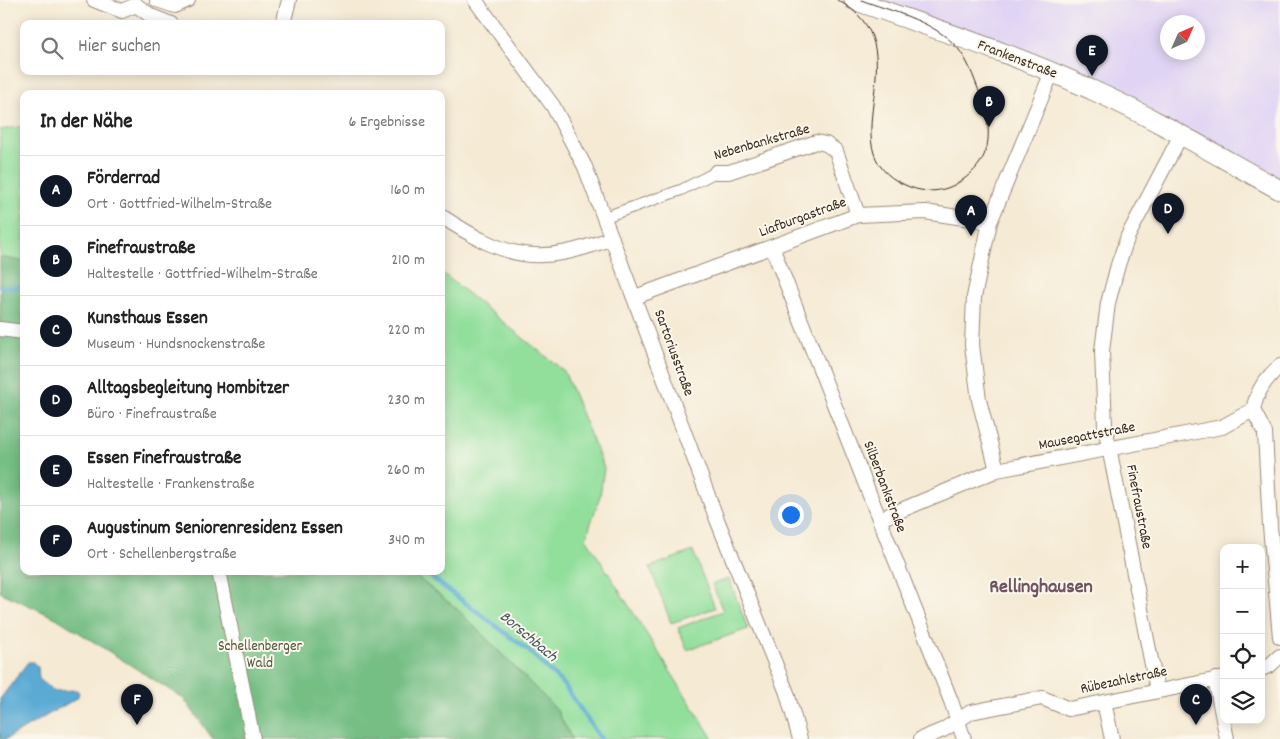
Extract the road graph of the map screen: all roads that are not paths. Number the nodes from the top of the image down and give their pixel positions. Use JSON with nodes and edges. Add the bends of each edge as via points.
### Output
{"nodes":[{"id":1,"x":94,"y":0,"type":"edge"},
{"id":2,"x":158,"y":0,"type":"edge"},
{"id":3,"x":188,"y":0,"type":"edge"},
{"id":4,"x":289,"y":0,"type":"edge"},
{"id":5,"x":475,"y":0,"type":"edge"},
{"id":6,"x":854,"y":0,"type":"edge"},
{"id":7,"x":137,"y":3,"type":"edge"},
{"id":8,"x":161,"y":20,"type":"edge"},
{"id":9,"x":284,"y":20,"type":"edge"},
{"id":10,"x":1052,"y":72,"type":"junction"},
{"id":11,"x":1181,"y":135,"type":"junction"},
{"id":12,"x":716,"y":172,"type":"joint"},
{"id":13,"x":1280,"y":190,"type":"edge"},
{"id":14,"x":858,"y":215,"type":"junction"},
{"id":15,"x":605,"y":217,"type":"junction"},
{"id":16,"x":445,"y":219,"type":"edge"},
{"id":17,"x":990,"y":222,"type":"junction"},
{"id":18,"x":612,"y":238,"type":"junction"},
{"id":19,"x":772,"y":247,"type":"junction"},
{"id":20,"x":635,"y":297,"type":"junction"},
{"id":21,"x":0,"y":329,"type":"edge"},
{"id":22,"x":20,"y":332,"type":"edge"},
{"id":23,"x":1280,"y":366,"type":"edge"},
{"id":24,"x":1252,"y":410,"type":"junction"},
{"id":25,"x":1109,"y":449,"type":"junction"},
{"id":26,"x":997,"y":470,"type":"junction"},
{"id":27,"x":880,"y":519,"type":"junction"},
{"id":28,"x":220,"y":575,"type":"edge"},
{"id":29,"x":1280,"y":637,"type":"edge"},
{"id":30,"x":1280,"y":656,"type":"edge"},
{"id":31,"x":1265,"y":668,"type":"edge"},
{"id":32,"x":1220,"y":678,"type":"edge"},
{"id":33,"x":1220,"y":679,"type":"edge"},
{"id":34,"x":1157,"y":690,"type":"junction"},
{"id":35,"x":1104,"y":702,"type":"junction"},
{"id":36,"x":957,"y":721,"type":"junction"},
{"id":37,"x":253,"y":739,"type":"edge"},
{"id":38,"x":800,"y":739,"type":"edge"},
{"id":39,"x":921,"y":739,"type":"edge"},
{"id":40,"x":964,"y":739,"type":"edge"},
{"id":41,"x":1112,"y":739,"type":"edge"},
{"id":42,"x":1227,"y":739,"type":"edge"}],
"edges":[{"from":1,"to":7,"type":"street","via":[[122,11]]},
{"from":2,"to":3,"type":"street","via":[[176,6]]},
{"from":4,"to":9,"type":"street"},
{"from":5,"to":15,"type":"street","name":"Sartoriusstraße","via":[[553,106],[575,144]]},
{"from":6,"to":10,"type":"main road","name":"Frankenstraße"},
{"from":7,"to":8,"type":"street","via":[[151,16]]},
{"from":10,"to":11,"type":"main road","name":"Frankenstraße"},
{"from":10,"to":17,"type":"street"},
{"from":11,"to":13,"type":"main road","name":"Frankenstraße"},
{"from":11,"to":25,"type":"street","name":"Finefraustraße","via":[[1128,236],[1110,295],[1102,352],[1104,427]]},
{"from":12,"to":14,"type":"street","name":"Nebenbankstraße","via":[[728,172],[816,142],[826,144],[836,151]]},
{"from":12,"to":15,"type":"street","name":"Nebenbankstraße","via":[[681,190]]},
{"from":14,"to":17,"type":"street","name":"Liafburgastraße","via":[[925,212]]},
{"from":14,"to":19,"type":"street","name":"Liafburgastraße"},
{"from":15,"to":18,"type":"street","name":"Sartoriusstraße"},
{"from":16,"to":18,"type":"street","via":[[477,240],[518,254],[565,254]]},
{"from":17,"to":26,"type":"street","via":[[974,297],[972,345],[978,400]]},
{"from":18,"to":20,"type":"street","name":"Sartoriusstraße"},
{"from":19,"to":20,"type":"street","name":"Liafburgastraße"},
{"from":19,"to":27,"type":"street","name":"Silberbankstraße"},
{"from":20,"to":38,"type":"street","name":"Sartoriusstraße","via":[[716,517],[787,693]]},
{"from":21,"to":22,"type":"street"},
{"from":23,"to":24,"type":"street","via":[[1267,378]]},
{"from":24,"to":25,"type":"street","name":"Mausegattstraße","via":[[1222,427]]},
{"from":24,"to":29,"type":"street","via":[[1264,433]]},
{"from":25,"to":26,"type":"street","name":"Mausegattstraße"},
{"from":25,"to":34,"type":"street","name":"Finefraustraße"},
{"from":26,"to":27,"type":"street","name":"Mausegattstraße"},
{"from":27,"to":36,"type":"street","name":"Silberbankstraße"},
{"from":28,"to":37,"type":"street"},
{"from":30,"to":31,"type":"street"},
{"from":32,"to":34,"type":"street","name":"Rübezahlstraße"},
{"from":33,"to":42,"type":"street"},
{"from":34,"to":35,"type":"street","name":"Rübezahlstraße"},
{"from":35,"to":36,"type":"street","name":"Rübezahlstraße","via":[[1068,709],[1042,698],[971,712]]},
{"from":35,"to":41,"type":"street"},
{"from":36,"to":39,"type":"street","name":"Rübezahlstraße"},
{"from":36,"to":40,"type":"street","name":"Silberbankstraße"}]}
